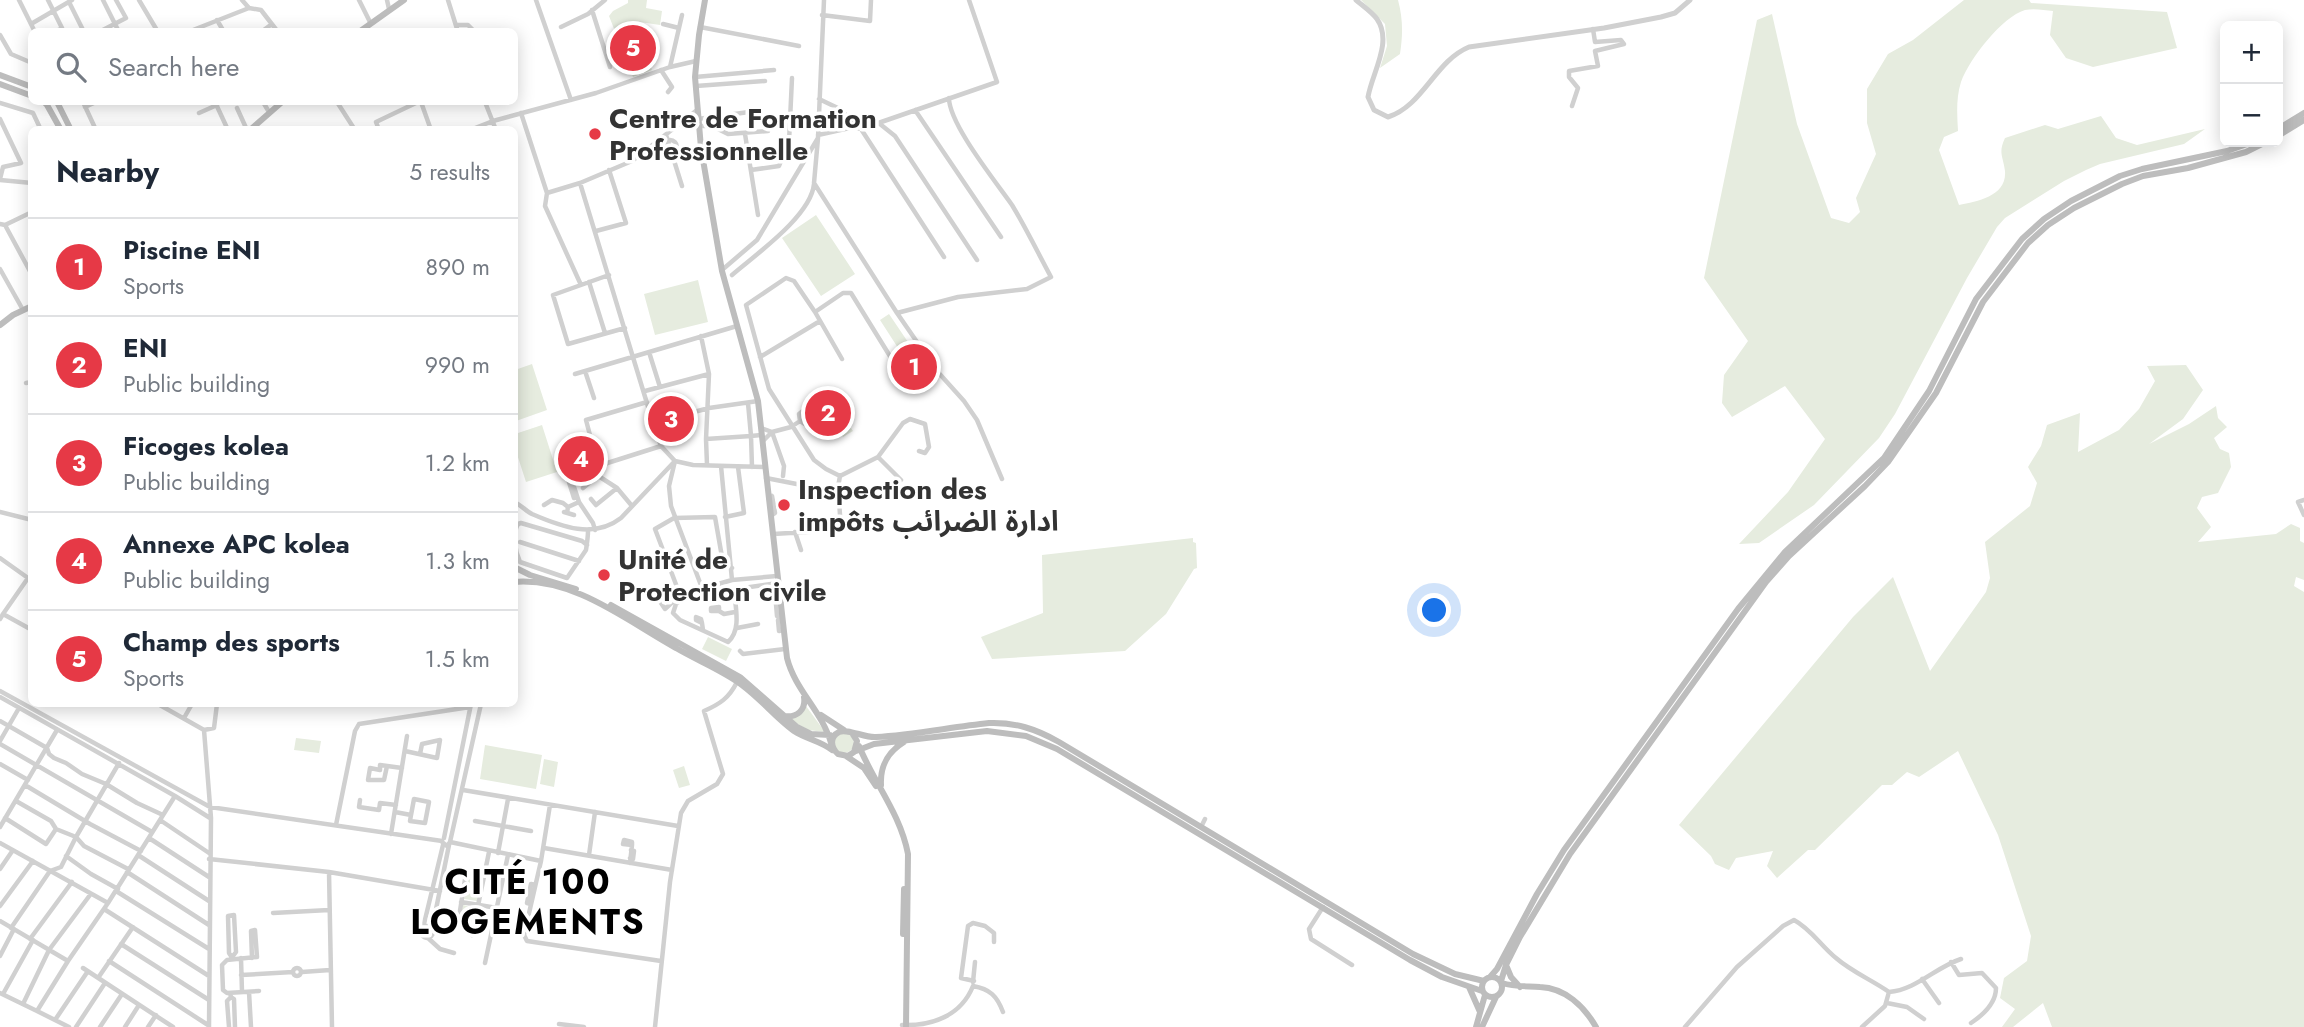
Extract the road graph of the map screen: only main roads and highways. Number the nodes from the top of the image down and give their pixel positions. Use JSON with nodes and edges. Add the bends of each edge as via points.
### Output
{"nodes":[{"id":1,"x":404,"y":0,"type":"edge"},
{"id":2,"x":705,"y":0,"type":"edge"},
{"id":3,"x":363,"y":28,"type":"edge"},
{"id":4,"x":0,"y":75,"type":"edge"},
{"id":5,"x":0,"y":84,"type":"edge"},
{"id":6,"x":28,"y":86,"type":"edge"},
{"id":7,"x":28,"y":94,"type":"edge"},
{"id":8,"x":47,"y":105,"type":"edge"},
{"id":9,"x":58,"y":105,"type":"edge"},
{"id":10,"x":279,"y":105,"type":"edge"},
{"id":11,"x":2304,"y":113,"type":"edge"},
{"id":12,"x":2304,"y":120,"type":"edge"},
{"id":13,"x":59,"y":126,"type":"edge"},
{"id":14,"x":69,"y":126,"type":"edge"},
{"id":15,"x":254,"y":126,"type":"edge"},
{"id":16,"x":2283,"y":126,"type":"edge"},
{"id":17,"x":2283,"y":133,"type":"edge"},
{"id":18,"x":2239,"y":147,"type":"edge"},
{"id":19,"x":2254,"y":147,"type":"edge"},
{"id":20,"x":28,"y":308,"type":"edge"},
{"id":21,"x":0,"y":326,"type":"edge"},
{"id":22,"x":518,"y":571,"type":"edge"},
{"id":23,"x":518,"y":582,"type":"edge"},
{"id":24,"x":804,"y":695,"type":"junction"},
{"id":25,"x":817,"y":712,"type":"junction"},
{"id":26,"x":784,"y":716,"type":"junction"},
{"id":27,"x":849,"y":732,"type":"junction"},
{"id":28,"x":832,"y":734,"type":"junction"},
{"id":29,"x":907,"y":741,"type":"junction"},
{"id":30,"x":857,"y":747,"type":"junction"},
{"id":31,"x":835,"y":752,"type":"junction"},
{"id":32,"x":846,"y":756,"type":"junction"},
{"id":33,"x":881,"y":787,"type":"junction"},
{"id":34,"x":1506,"y":965,"type":"junction"},
{"id":35,"x":1487,"y":979,"type":"junction"},
{"id":36,"x":1501,"y":982,"type":"junction"},
{"id":37,"x":1468,"y":986,"type":"junction"},
{"id":38,"x":1522,"y":987,"type":"junction"},
{"id":39,"x":1484,"y":993,"type":"junction"},
{"id":40,"x":1498,"y":995,"type":"junction"},
{"id":41,"x":1480,"y":1013,"type":"junction"},
{"id":42,"x":904,"y":1026,"type":"edge"},
{"id":43,"x":1476,"y":1027,"type":"edge"},
{"id":44,"x":1482,"y":1027,"type":"edge"},
{"id":45,"x":1596,"y":1027,"type":"edge"}],
"edges":[{"from":1,"to":3,"type":"main road"},
{"from":2,"to":24,"type":"main road","via":[[695,77],[698,123],[722,271],[758,401],[785,649]]},
{"from":4,"to":6,"type":"main road"},
{"from":5,"to":7,"type":"main road"},
{"from":8,"to":13,"type":"main road"},
{"from":9,"to":14,"type":"main road"},
{"from":10,"to":15,"type":"main road"},
{"from":11,"to":16,"type":"main road"},
{"from":12,"to":17,"type":"main road"},
{"from":18,"to":35,"type":"main road","via":[[2120,176],[2071,201],[2022,239],[1976,299],[1929,391],[1884,458],[1785,552],[1738,610],[1564,850]]},
{"from":19,"to":34,"type":"main road","via":[[2122,184],[2074,208],[2028,243],[1983,302],[1936,393],[1888,462],[1766,582],[1570,854]]},
{"from":20,"to":21,"type":"main road"},
{"from":22,"to":26,"type":"main road","via":[[581,591],[620,610],[740,677]]},
{"from":23,"to":31,"type":"main road","via":[[548,585],[590,599],[737,681],[795,732]]},
{"from":24,"to":25,"type":"main road"},
{"from":24,"to":26,"type":"main road","via":[[799,713]]},
{"from":25,"to":27,"type":"main road"},
{"from":25,"to":28,"type":"main road"},
{"from":26,"to":28,"type":"main road","via":[[805,731]]},
{"from":27,"to":28,"type":"main road"},
{"from":27,"to":30,"type":"main road"},
{"from":27,"to":35,"type":"main road","via":[[872,737],[989,723],[1026,727],[1050,737],[1413,954],[1455,974]]},
{"from":28,"to":31,"type":"main road"},
{"from":29,"to":30,"type":"main road"},
{"from":29,"to":33,"type":"main road","via":[[886,760]]},
{"from":29,"to":37,"type":"main road","via":[[995,731],[1044,742],[1420,966]]},
{"from":30,"to":32,"type":"main road"},
{"from":30,"to":33,"type":"main road"},
{"from":31,"to":32,"type":"main road"},
{"from":32,"to":42,"type":"main road","via":[[861,765],[875,783],[903,850]]},
{"from":33,"to":42,"type":"main road","via":[[898,821],[908,859]]},
{"from":34,"to":36,"type":"main road"},
{"from":34,"to":38,"type":"main road"},
{"from":35,"to":36,"type":"main road"},
{"from":35,"to":39,"type":"main road"},
{"from":36,"to":38,"type":"main road"},
{"from":36,"to":40,"type":"main road","via":[[1503,989]]},
{"from":37,"to":39,"type":"main road"},
{"from":37,"to":41,"type":"main road"},
{"from":38,"to":40,"type":"main road"},
{"from":38,"to":45,"type":"main road","via":[[1564,994],[1583,1008]]},
{"from":39,"to":40,"type":"main road"},
{"from":39,"to":41,"type":"main road"},
{"from":40,"to":44,"type":"main road"},
{"from":41,"to":43,"type":"main road"}]}
